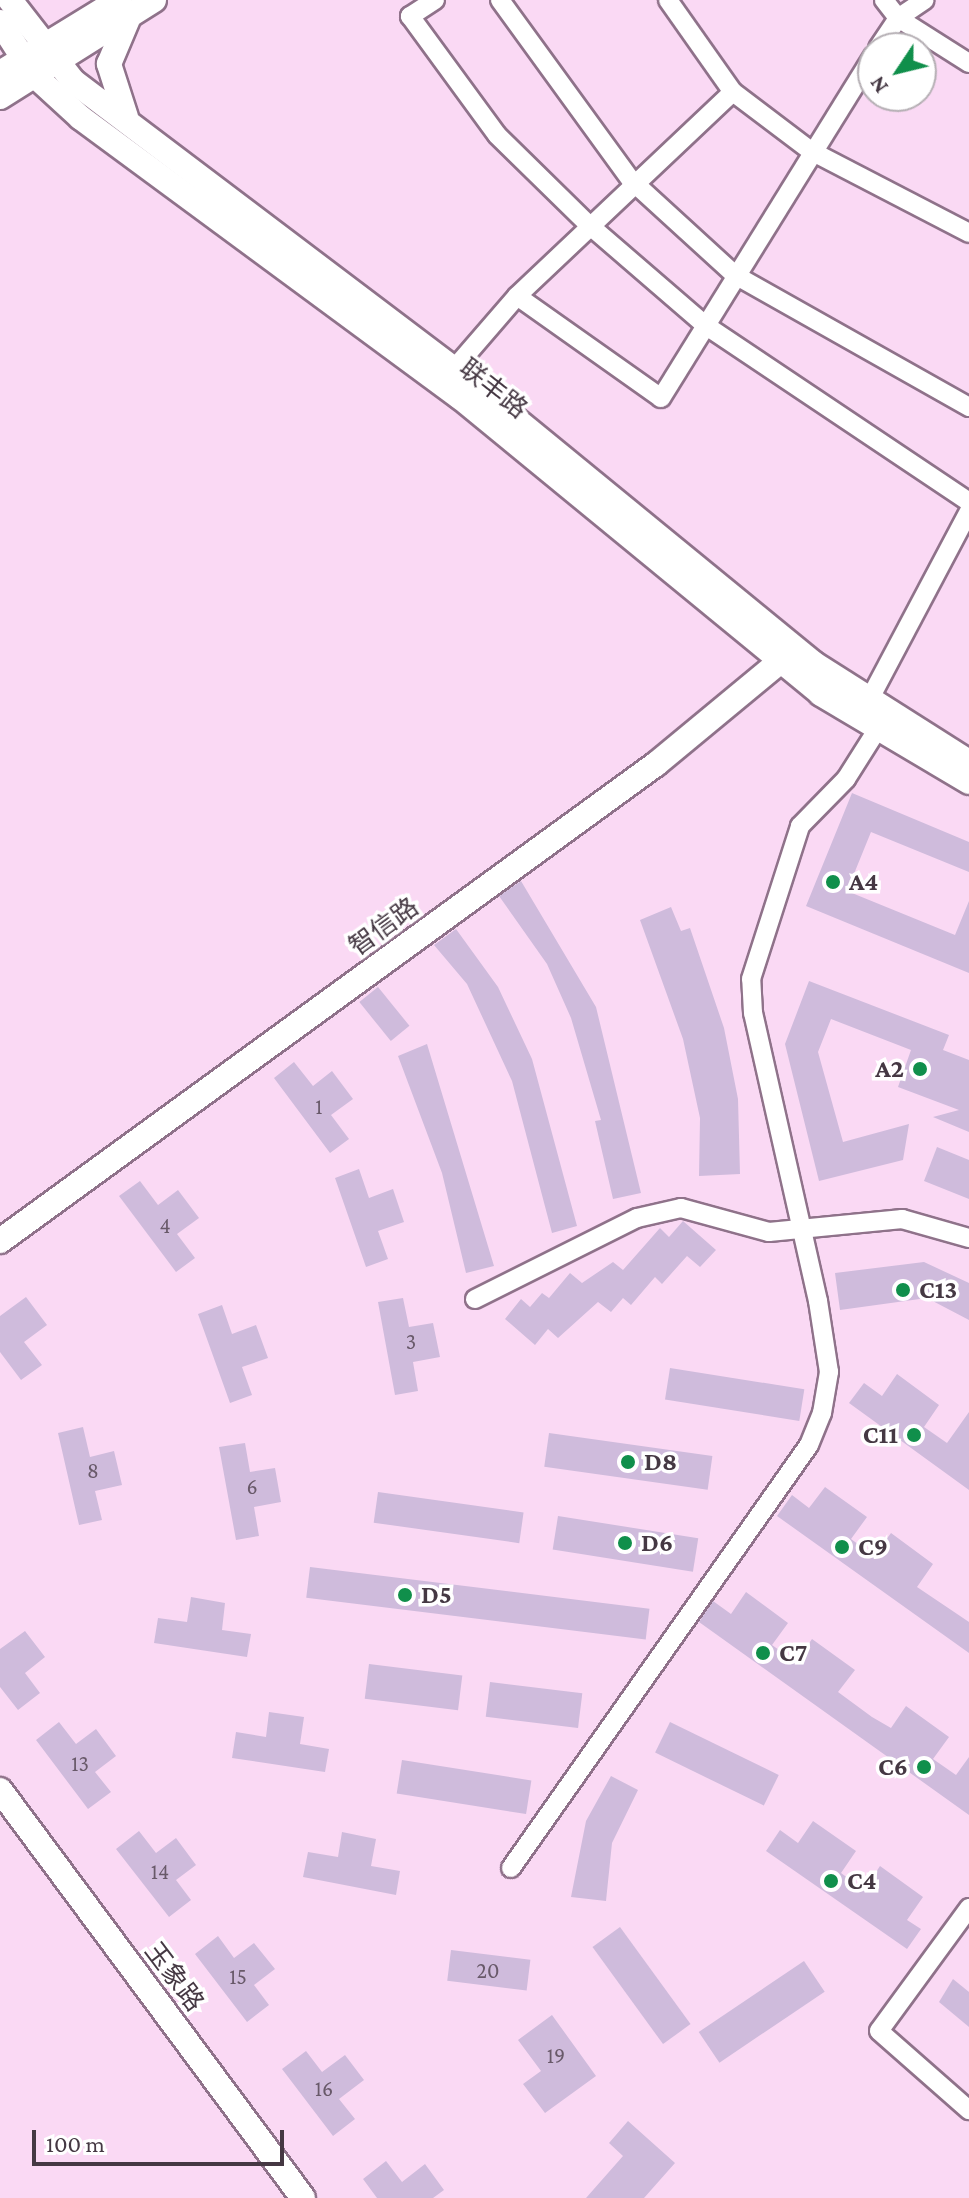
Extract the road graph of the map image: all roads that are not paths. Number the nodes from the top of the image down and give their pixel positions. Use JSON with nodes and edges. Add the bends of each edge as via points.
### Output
{"nodes":[{"id":1,"x":10,"y":0,"type":"edge"},
{"id":2,"x":154,"y":0,"type":"edge"},
{"id":3,"x":435,"y":0,"type":"edge"},
{"id":4,"x":500,"y":0,"type":"edge"},
{"id":5,"x":668,"y":0,"type":"edge"},
{"id":6,"x":884,"y":0,"type":"edge"},
{"id":7,"x":925,"y":0,"type":"edge"},
{"id":8,"x":118,"y":8,"type":"edge"},
{"id":9,"x":898,"y":18,"type":"junction"},
{"id":10,"x":0,"y":22,"type":"edge"},
{"id":11,"x":889,"y":32,"type":"edge"},
{"id":12,"x":38,"y":61,"type":"junction"},
{"id":13,"x":969,"y":63,"type":"edge"},
{"id":14,"x":0,"y":73,"type":"edge"},
{"id":15,"x":857,"y":81,"type":"edge"},
{"id":16,"x":733,"y":92,"type":"junction"},
{"id":17,"x":0,"y":98,"type":"edge"},
{"id":18,"x":67,"y":107,"type":"junction"},
{"id":19,"x":141,"y":134,"type":"junction"},
{"id":20,"x":811,"y":151,"type":"junction"},
{"id":21,"x":631,"y":180,"type":"junction"},
{"id":22,"x":588,"y":224,"type":"junction"},
{"id":23,"x":969,"y":233,"type":"edge"},
{"id":24,"x":735,"y":275,"type":"junction"},
{"id":25,"x":517,"y":296,"type":"junction"},
{"id":26,"x":705,"y":325,"type":"junction"},
{"id":27,"x":454,"y":369,"type":"junction"},
{"id":28,"x":969,"y":407,"type":"edge"},
{"id":29,"x":969,"y":502,"type":"edge"},
{"id":30,"x":969,"y":511,"type":"edge"},
{"id":31,"x":784,"y":652,"type":"junction"},
{"id":32,"x":868,"y":702,"type":"junction"},
{"id":33,"x":877,"y":730,"type":"junction"},
{"id":34,"x":969,"y":762,"type":"edge"},
{"id":35,"x":969,"y":782,"type":"edge"},
{"id":36,"x":0,"y":1230,"type":"edge"},
{"id":37,"x":802,"y":1230,"type":"junction"},
{"id":38,"x":969,"y":1238,"type":"edge"},
{"id":39,"x":0,"y":1241,"type":"edge"},
{"id":40,"x":475,"y":1299,"type":"dead end"},
{"id":41,"x":0,"y":1790,"type":"edge"},
{"id":42,"x":0,"y":1806,"type":"edge"},
{"id":43,"x":511,"y":1868,"type":"dead end"},
{"id":44,"x":969,"y":1908,"type":"edge"},
{"id":45,"x":969,"y":2110,"type":"edge"},
{"id":46,"x":291,"y":2198,"type":"edge"},
{"id":47,"x":303,"y":2198,"type":"edge"}],
"edges":[{"from":1,"to":8,"type":"main road","via":[[48,22]]},
{"from":1,"to":12,"type":"main road","name":"联丰路"},
{"from":2,"to":8,"type":"main road"},
{"from":3,"to":22,"type":"street","via":[[410,16],[497,135]]},
{"from":4,"to":21,"type":"street"},
{"from":5,"to":16,"type":"street"},
{"from":6,"to":9,"type":"street"},
{"from":7,"to":9,"type":"street"},
{"from":8,"to":12,"type":"main road"},
{"from":8,"to":19,"type":"main road","via":[[109,80]]},
{"from":9,"to":11,"type":"street"},
{"from":9,"to":13,"type":"street"},
{"from":10,"to":12,"type":"main road","name":"联丰路"},
{"from":12,"to":14,"type":"main road"},
{"from":12,"to":17,"type":"main road"},
{"from":12,"to":18,"type":"main road","name":"联丰路"},
{"from":12,"to":19,"type":"main road","name":"联丰路"},
{"from":15,"to":20,"type":"street"},
{"from":16,"to":20,"type":"street"},
{"from":16,"to":21,"type":"street"},
{"from":17,"to":18,"type":"main road","via":[[28,93]]},
{"from":18,"to":31,"type":"main road","name":"联丰路","via":[[460,397]]},
{"from":19,"to":27,"type":"main road","name":"联丰路"},
{"from":20,"to":23,"type":"street"},
{"from":20,"to":24,"type":"street"},
{"from":21,"to":22,"type":"street"},
{"from":21,"to":24,"type":"street"},
{"from":22,"to":25,"type":"street"},
{"from":22,"to":26,"type":"street"},
{"from":24,"to":26,"type":"street"},
{"from":24,"to":28,"type":"street"},
{"from":25,"to":26,"type":"street","via":[[661,398]]},
{"from":25,"to":27,"type":"street"},
{"from":26,"to":29,"type":"street"},
{"from":27,"to":31,"type":"main road","name":"联丰路"},
{"from":30,"to":32,"type":"street"},
{"from":31,"to":32,"type":"main road","name":"联丰路"},
{"from":31,"to":33,"type":"main road","name":"联丰路"},
{"from":31,"to":36,"type":"main road","name":"智信路","via":[[650,757]]},
{"from":31,"to":39,"type":"main road","name":"智信路","via":[[656,764]]},
{"from":32,"to":34,"type":"main road","name":"联丰路"},
{"from":33,"to":35,"type":"main road","name":"联丰路"},
{"from":33,"to":37,"type":"street","via":[[846,779],[800,826],[751,979]]},
{"from":37,"to":38,"type":"street","via":[[902,1219]]},
{"from":37,"to":40,"type":"street","via":[[769,1232],[681,1208],[657,1211]]},
{"from":37,"to":43,"type":"street","via":[[829,1372],[809,1445]]},
{"from":41,"to":47,"type":"main road","name":"玉象路"},
{"from":42,"to":46,"type":"main road","name":"玉象路"},
{"from":44,"to":45,"type":"street","via":[[879,2031]]}]}
